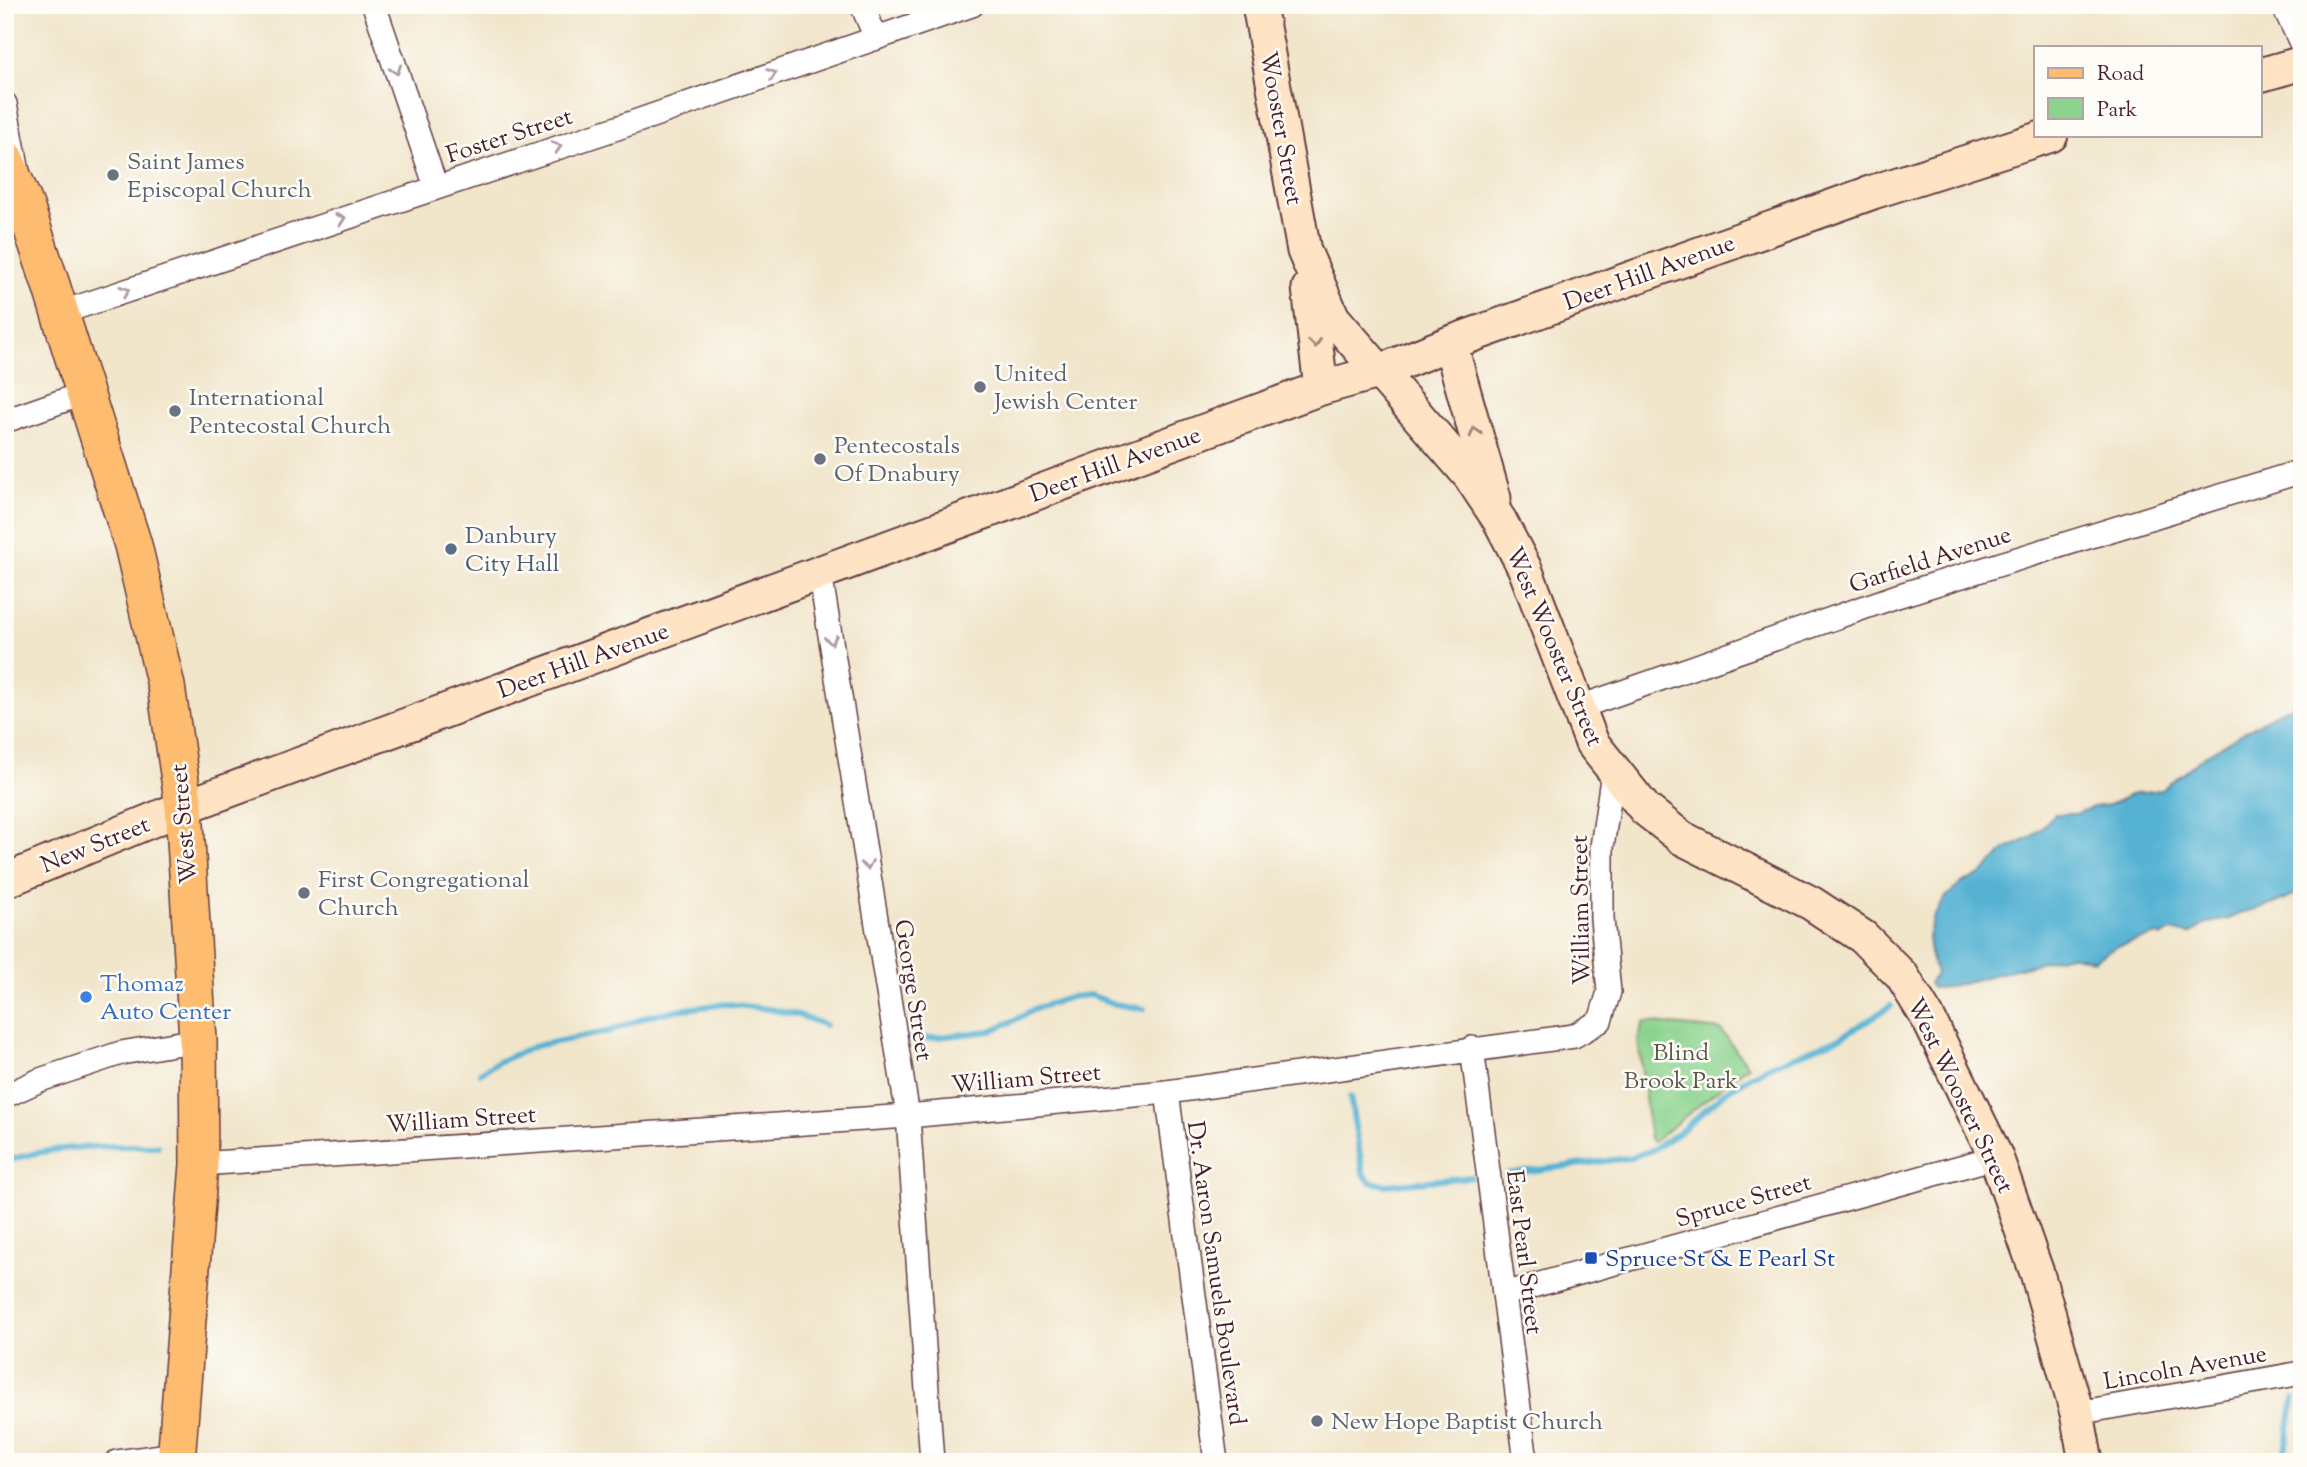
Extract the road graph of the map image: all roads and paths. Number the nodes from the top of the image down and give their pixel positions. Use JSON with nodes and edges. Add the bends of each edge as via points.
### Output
{"nodes":[{"id":1,"x":374,"y":5,"type":"edge"},
{"id":2,"x":862,"y":5,"type":"edge"},
{"id":3,"x":972,"y":5,"type":"edge"},
{"id":4,"x":1259,"y":5,"type":"edge"},
{"id":5,"x":2283,"y":5,"type":"edge"},
{"id":6,"x":876,"y":38,"type":"junction"},
{"id":7,"x":2302,"y":46,"type":"edge"},
{"id":8,"x":2302,"y":62,"type":"edge"},
{"id":9,"x":2262,"y":74,"type":"edge"},
{"id":10,"x":5,"y":104,"type":"edge"},
{"id":11,"x":2048,"y":136,"type":"edge"},
{"id":12,"x":5,"y":159,"type":"edge"},
{"id":13,"x":436,"y":187,"type":"junction"},
{"id":14,"x":25,"y":206,"type":"junction"},
{"id":15,"x":1304,"y":251,"type":"junction"},
{"id":16,"x":60,"y":313,"type":"junction"},
{"id":17,"x":1450,"y":343,"type":"junction"},
{"id":18,"x":1378,"y":372,"type":"junction"},
{"id":19,"x":1321,"y":388,"type":"junction"},
{"id":20,"x":85,"y":393,"type":"junction"},
{"id":21,"x":5,"y":421,"type":"edge"},
{"id":22,"x":2302,"y":471,"type":"edge"},
{"id":23,"x":1500,"y":521,"type":"junction"},
{"id":24,"x":820,"y":573,"type":"junction"},
{"id":25,"x":1577,"y":708,"type":"junction"},
{"id":26,"x":1614,"y":772,"type":"junction"},
{"id":27,"x":184,"y":807,"type":"junction"},
{"id":28,"x":5,"y":881,"type":"edge"},
{"id":29,"x":198,"y":1040,"type":"junction"},
{"id":30,"x":1472,"y":1048,"type":"junction"},
{"id":31,"x":1167,"y":1092,"type":"junction"},
{"id":32,"x":5,"y":1096,"type":"edge"},
{"id":33,"x":908,"y":1116,"type":"junction"},
{"id":34,"x":1996,"y":1157,"type":"junction"},
{"id":35,"x":199,"y":1164,"type":"junction"},
{"id":36,"x":1504,"y":1294,"type":"junction"},
{"id":37,"x":2302,"y":1373,"type":"edge"},
{"id":38,"x":2077,"y":1413,"type":"junction"},
{"id":39,"x":176,"y":1458,"type":"edge"},
{"id":40,"x":117,"y":1462,"type":"edge"},
{"id":41,"x":932,"y":1462,"type":"edge"},
{"id":42,"x":1216,"y":1462,"type":"edge"},
{"id":43,"x":1526,"y":1462,"type":"edge"},
{"id":44,"x":2086,"y":1462,"type":"edge"}],
"edges":[{"from":1,"to":13,"type":"street","one_way":true},
{"from":2,"to":6,"type":"street"},
{"from":3,"to":6,"type":"street","name":"Foster Street"},
{"from":4,"to":15,"type":"street","name":"Wooster Street"},
{"from":5,"to":7,"type":"street"},
{"from":13,"to":6,"type":"street","name":"Foster Street","one_way":true},
{"from":8,"to":9,"type":"street"},
{"from":10,"to":14,"type":"street","name":"West Street"},
{"from":11,"to":17,"type":"street","name":"Deer Hill Avenue","via":[[1872,192]]},
{"from":12,"to":14,"type":"main road","name":"West Street"},
{"from":16,"to":13,"type":"street","name":"Foster Street","one_way":true},
{"from":14,"to":16,"type":"main road","name":"West Street"},
{"from":15,"to":18,"type":"street","name":"Wooster Street","via":[[1333,318]]},
{"from":15,"to":19,"type":"street","name":"Wooster Street","one_way":true},
{"from":16,"to":20,"type":"main road","name":"West Street"},
{"from":17,"to":18,"type":"street","name":"Deer Hill Avenue"},
{"from":23,"to":17,"type":"street","name":"West Wooster Street","one_way":true},
{"from":18,"to":19,"type":"street","name":"Deer Hill Avenue"},
{"from":18,"to":23,"type":"street","name":"West Wooster Street","via":[[1470,476]]},
{"from":19,"to":24,"type":"street","name":"Deer Hill Avenue"},
{"from":20,"to":21,"type":"street"},
{"from":20,"to":27,"type":"main road","name":"West Street","via":[[133,545],[166,686]]},
{"from":22,"to":25,"type":"street","name":"Garfield Avenue","via":[[1897,596]]},
{"from":23,"to":25,"type":"street","name":"West Wooster Street","via":[[1525,569]]},
{"from":24,"to":27,"type":"street","name":"Deer Hill Avenue"},
{"from":24,"to":33,"type":"street","name":"George Street","one_way":true},
{"from":25,"to":26,"type":"street","name":"West Wooster Street","via":[[1592,743]]},
{"from":26,"to":30,"type":"street","name":"William Street","via":[[1602,846],[1609,992],[1600,1021],[1574,1036]]},
{"from":26,"to":34,"type":"street","name":"West Wooster Street","via":[[1645,809],[1682,838],[1811,903],[1863,937],[1902,976],[1929,1020]]},
{"from":27,"to":28,"type":"street","name":"New Street"},
{"from":27,"to":29,"type":"main road","name":"West Street"},
{"from":29,"to":32,"type":"street","via":[[121,1053]]},
{"from":29,"to":35,"type":"main road","name":"West Street"},
{"from":30,"to":31,"type":"street","name":"William Street"},
{"from":30,"to":36,"type":"street","name":"East Pearl Street"},
{"from":31,"to":33,"type":"street","name":"William Street"},
{"from":31,"to":42,"type":"street","name":"Dr. Aaron Samuels Boulevard"},
{"from":33,"to":35,"type":"street","name":"William Street"},
{"from":33,"to":41,"type":"street","name":"George Street"},
{"from":34,"to":36,"type":"street","name":"Spruce Street"},
{"from":34,"to":38,"type":"street","name":"West Wooster Street"},
{"from":35,"to":39,"type":"main road","name":"West Street"},
{"from":36,"to":43,"type":"street","name":"East Pearl Street"},
{"from":37,"to":38,"type":"street","name":"Lincoln Avenue"},
{"from":38,"to":44,"type":"street","name":"West Wooster Street"},
{"from":39,"to":40,"type":"street"}]}
